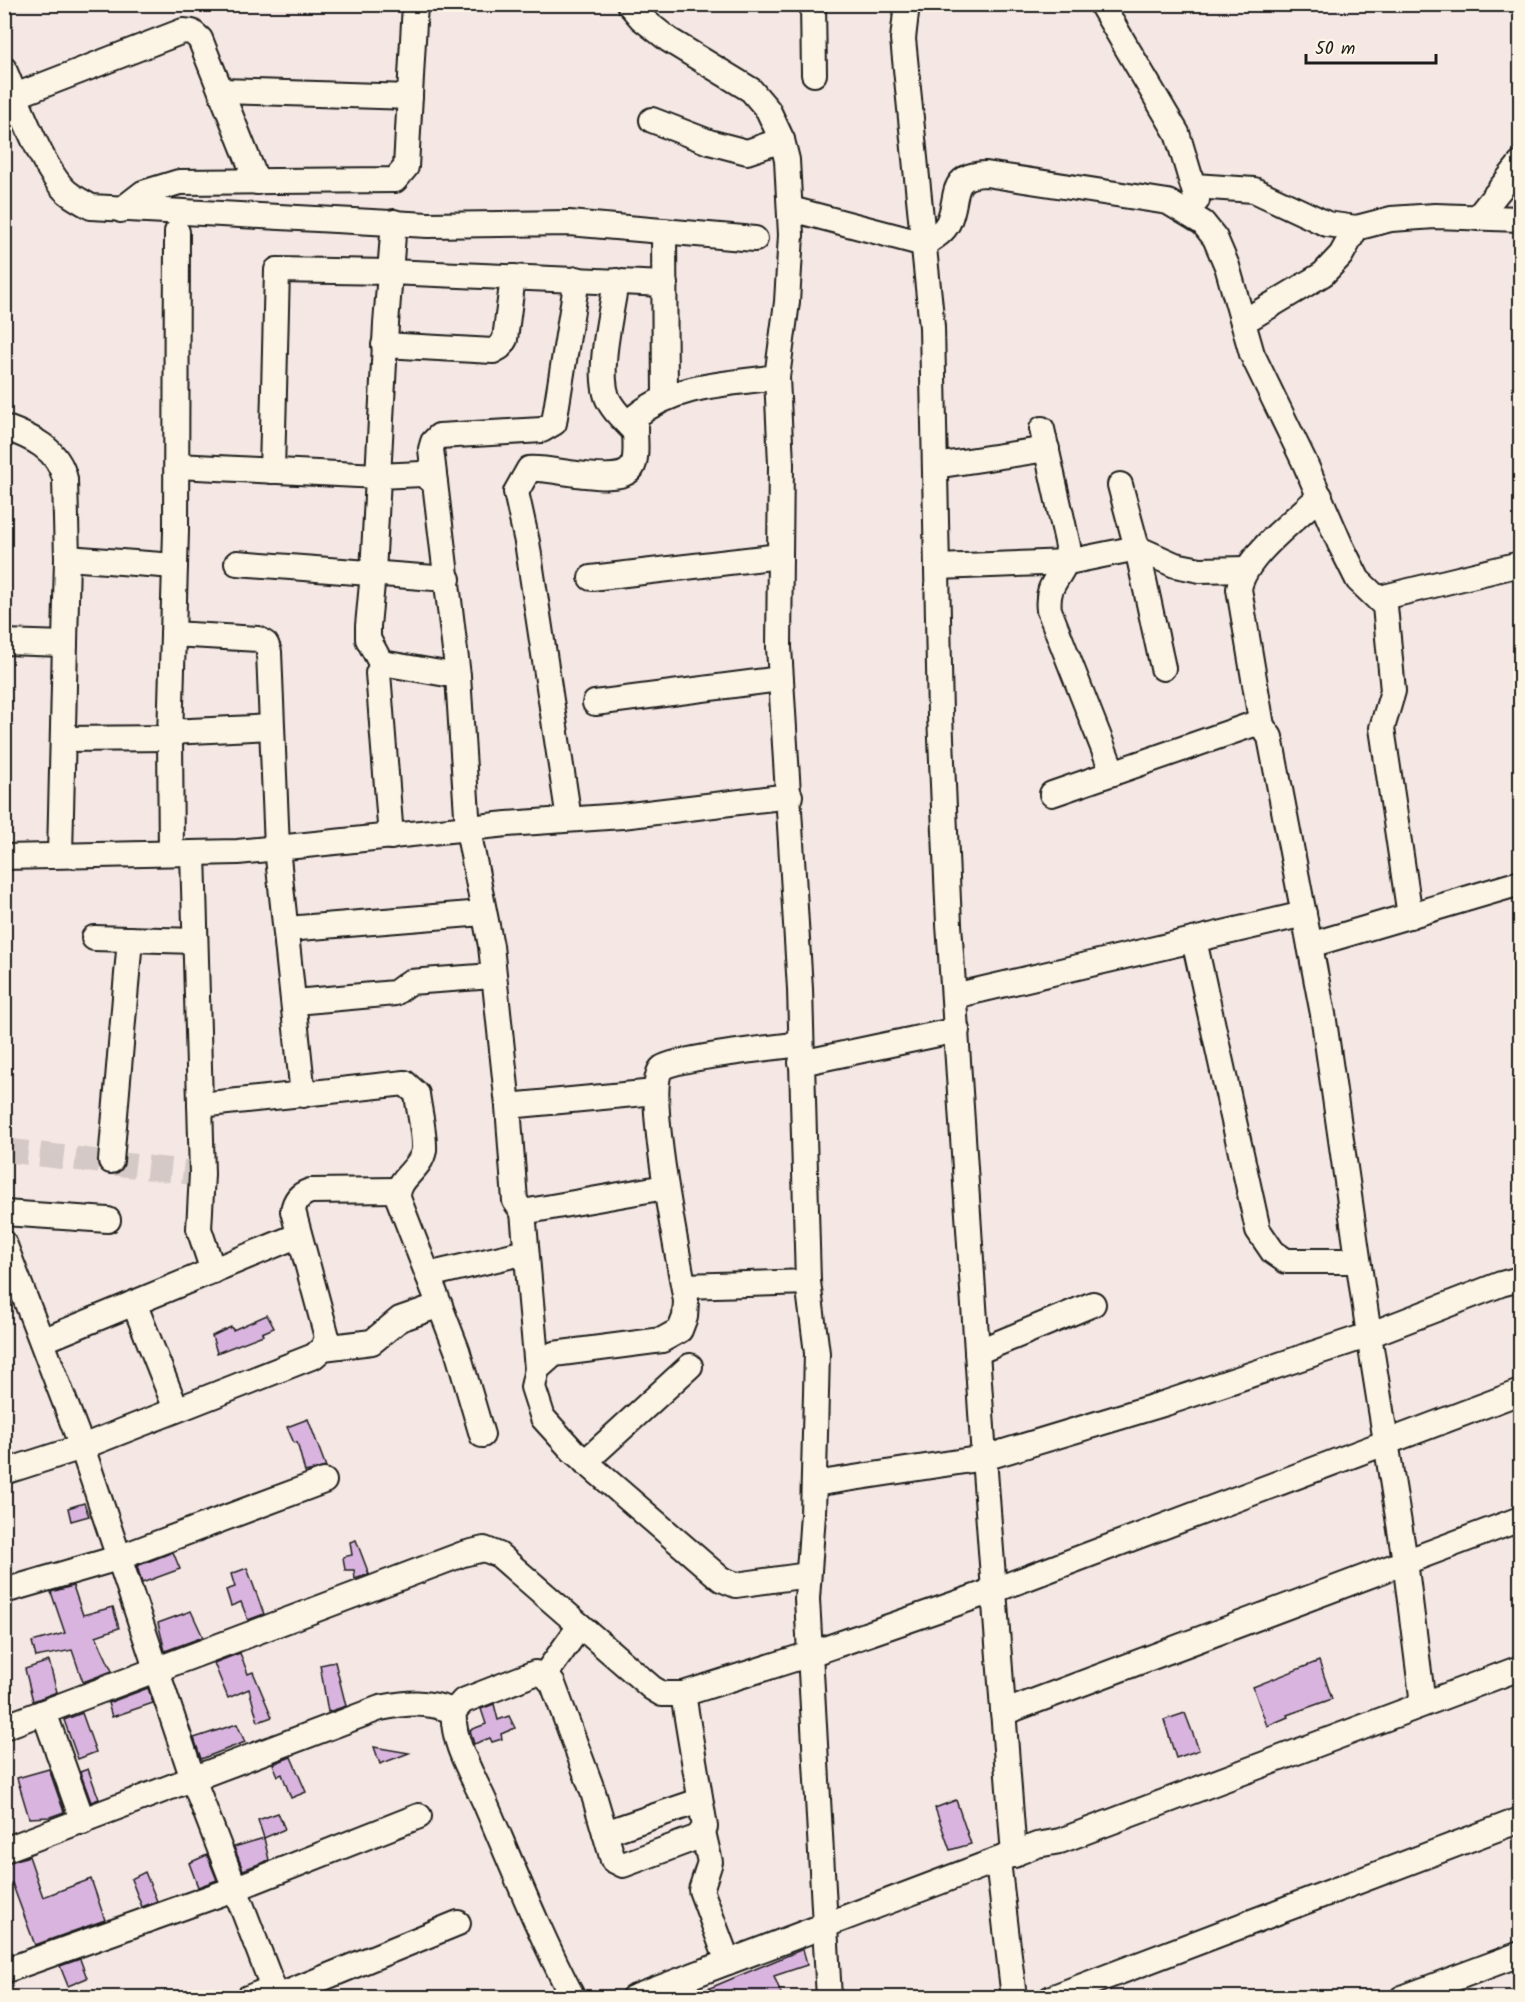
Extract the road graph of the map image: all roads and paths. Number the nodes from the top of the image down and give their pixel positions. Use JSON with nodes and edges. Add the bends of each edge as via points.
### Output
{"nodes":[{"id":1,"x":415,"y":4,"type":"edge"},
{"id":2,"x":629,"y":4,"type":"edge"},
{"id":3,"x":813,"y":4,"type":"edge"},
{"id":4,"x":907,"y":4,"type":"edge"},
{"id":5,"x":1101,"y":4,"type":"edge"},
{"id":6,"x":4,"y":69,"type":"edge"},
{"id":7,"x":814,"y":74,"type":"dead end"},
{"id":8,"x":221,"y":91,"type":"junction"},
{"id":9,"x":15,"y":96,"type":"junction"},
{"id":10,"x":410,"y":97,"type":"junction"},
{"id":11,"x":652,"y":120,"type":"dead end"},
{"id":12,"x":782,"y":140,"type":"junction"},
{"id":13,"x":1521,"y":164,"type":"edge"},
{"id":14,"x":257,"y":182,"type":"junction"},
{"id":15,"x":1194,"y":186,"type":"junction"},
{"id":16,"x":791,"y":209,"type":"junction"},
{"id":17,"x":121,"y":210,"type":"junction"},
{"id":18,"x":1477,"y":218,"type":"junction"},
{"id":19,"x":1521,"y":219,"type":"edge"},
{"id":20,"x":394,"y":222,"type":"junction"},
{"id":21,"x":1203,"y":223,"type":"junction"},
{"id":22,"x":1356,"y":228,"type":"junction"},
{"id":23,"x":664,"y":231,"type":"junction"},
{"id":24,"x":177,"y":232,"type":"dead end"},
{"id":25,"x":755,"y":239,"type":"dead end"},
{"id":26,"x":924,"y":244,"type":"junction"},
{"id":27,"x":390,"y":272,"type":"junction"},
{"id":28,"x":513,"y":277,"type":"junction"},
{"id":29,"x":577,"y":279,"type":"junction"},
{"id":30,"x":616,"y":281,"type":"junction"},
{"id":31,"x":665,"y":284,"type":"junction"},
{"id":32,"x":1243,"y":321,"type":"junction"},
{"id":33,"x":384,"y":345,"type":"junction"},
{"id":34,"x":777,"y":377,"type":"junction"},
{"id":35,"x":665,"y":398,"type":"junction"},
{"id":36,"x":4,"y":427,"type":"edge"},
{"id":37,"x":633,"y":430,"type":"junction"},
{"id":38,"x":177,"y":466,"type":"junction"},
{"id":39,"x":935,"y":466,"type":"junction"},
{"id":40,"x":272,"y":471,"type":"junction"},
{"id":41,"x":378,"y":476,"type":"junction"},
{"id":42,"x":435,"y":483,"type":"junction"},
{"id":43,"x":1120,"y":485,"type":"dead end"},
{"id":44,"x":1320,"y":496,"type":"junction"},
{"id":45,"x":1137,"y":548,"type":"junction"},
{"id":46,"x":780,"y":556,"type":"junction"},
{"id":47,"x":67,"y":558,"type":"junction"},
{"id":48,"x":1068,"y":562,"type":"junction"},
{"id":49,"x":237,"y":563,"type":"dead end"},
{"id":50,"x":1521,"y":564,"type":"edge"},
{"id":51,"x":175,"y":566,"type":"junction"},
{"id":52,"x":937,"y":567,"type":"junction"},
{"id":53,"x":1245,"y":569,"type":"junction"},
{"id":54,"x":374,"y":573,"type":"junction"},
{"id":55,"x":591,"y":578,"type":"dead end"},
{"id":56,"x":448,"y":579,"type":"junction"},
{"id":57,"x":1380,"y":598,"type":"junction"},
{"id":58,"x":173,"y":634,"type":"junction"},
{"id":59,"x":4,"y":642,"type":"edge"},
{"id":60,"x":65,"y":644,"type":"junction"},
{"id":61,"x":382,"y":665,"type":"junction"},
{"id":62,"x":1163,"y":668,"type":"dead end"},
{"id":63,"x":458,"y":676,"type":"junction"},
{"id":64,"x":780,"y":680,"type":"junction"},
{"id":65,"x":595,"y":703,"type":"dead end"},
{"id":66,"x":271,"y":726,"type":"junction"},
{"id":67,"x":1262,"y":726,"type":"junction"},
{"id":68,"x":170,"y":735,"type":"junction"},
{"id":69,"x":63,"y":739,"type":"junction"},
{"id":70,"x":1113,"y":773,"type":"junction"},
{"id":71,"x":1052,"y":794,"type":"dead end"},
{"id":72,"x":790,"y":795,"type":"junction"},
{"id":73,"x":568,"y":819,"type":"junction"},
{"id":74,"x":468,"y":830,"type":"junction"},
{"id":75,"x":391,"y":837,"type":"junction"},
{"id":76,"x":277,"y":848,"type":"junction"},
{"id":77,"x":182,"y":853,"type":"junction"},
{"id":78,"x":60,"y":855,"type":"junction"},
{"id":79,"x":4,"y":857,"type":"edge"},
{"id":80,"x":1521,"y":883,"type":"edge"},
{"id":81,"x":483,"y":913,"type":"junction"},
{"id":82,"x":1304,"y":914,"type":"junction"},
{"id":83,"x":1410,"y":916,"type":"junction"},
{"id":84,"x":287,"y":929,"type":"junction"},
{"id":85,"x":94,"y":938,"type":"dead end"},
{"id":86,"x":130,"y":939,"type":"junction"},
{"id":87,"x":1194,"y":940,"type":"junction"},
{"id":88,"x":195,"y":941,"type":"junction"},
{"id":89,"x":1310,"y":945,"type":"junction"},
{"id":90,"x":494,"y":976,"type":"junction"},
{"id":91,"x":954,"y":996,"type":"junction"},
{"id":92,"x":295,"y":1002,"type":"junction"},
{"id":93,"x":957,"y":1030,"type":"junction"},
{"id":94,"x":801,"y":1053,"type":"junction"},
{"id":95,"x":655,"y":1092,"type":"junction"},
{"id":96,"x":303,"y":1095,"type":"junction"},
{"id":97,"x":200,"y":1105,"type":"junction"},
{"id":98,"x":508,"y":1106,"type":"junction"},
{"id":99,"x":111,"y":1161,"type":"dead end"},
{"id":100,"x":665,"y":1187,"type":"junction"},
{"id":101,"x":398,"y":1190,"type":"junction"},
{"id":102,"x":523,"y":1212,"type":"junction"},
{"id":103,"x":4,"y":1213,"type":"edge"},
{"id":104,"x":108,"y":1220,"type":"dead end"},
{"id":105,"x":299,"y":1235,"type":"junction"},
{"id":106,"x":4,"y":1243,"type":"edge"},
{"id":107,"x":526,"y":1252,"type":"junction"},
{"id":108,"x":1358,"y":1261,"type":"junction"},
{"id":109,"x":213,"y":1271,"type":"junction"},
{"id":110,"x":428,"y":1275,"type":"junction"},
{"id":111,"x":1521,"y":1279,"type":"edge"},
{"id":112,"x":808,"y":1282,"type":"junction"},
{"id":113,"x":684,"y":1286,"type":"junction"},
{"id":114,"x":134,"y":1303,"type":"junction"},
{"id":115,"x":1093,"y":1304,"type":"dead end"},
{"id":116,"x":440,"y":1305,"type":"junction"},
{"id":117,"x":1369,"y":1335,"type":"junction"},
{"id":118,"x":42,"y":1341,"type":"junction"},
{"id":119,"x":323,"y":1348,"type":"junction"},
{"id":120,"x":976,"y":1352,"type":"junction"},
{"id":121,"x":690,"y":1366,"type":"dead end"},
{"id":122,"x":537,"y":1369,"type":"junction"},
{"id":123,"x":1521,"y":1392,"type":"edge"},
{"id":124,"x":176,"y":1408,"type":"junction"},
{"id":125,"x":482,"y":1436,"type":"dead end"},
{"id":126,"x":1386,"y":1444,"type":"junction"},
{"id":127,"x":82,"y":1447,"type":"junction"},
{"id":128,"x":984,"y":1458,"type":"junction"},
{"id":129,"x":585,"y":1462,"type":"junction"},
{"id":130,"x":4,"y":1472,"type":"edge"},
{"id":131,"x":324,"y":1481,"type":"dead end"},
{"id":132,"x":814,"y":1484,"type":"junction"},
{"id":133,"x":1521,"y":1519,"type":"edge"},
{"id":134,"x":118,"y":1557,"type":"junction"},
{"id":135,"x":1405,"y":1561,"type":"junction"},
{"id":136,"x":808,"y":1575,"type":"junction"},
{"id":137,"x":6,"y":1584,"type":"edge"},
{"id":138,"x":995,"y":1590,"type":"junction"},
{"id":139,"x":580,"y":1626,"type":"junction"},
{"id":140,"x":810,"y":1654,"type":"junction"},
{"id":141,"x":1521,"y":1655,"type":"edge"},
{"id":142,"x":1521,"y":1668,"type":"edge"},
{"id":143,"x":155,"y":1669,"type":"junction"},
{"id":144,"x":545,"y":1675,"type":"junction"},
{"id":145,"x":683,"y":1694,"type":"junction"},
{"id":146,"x":1422,"y":1697,"type":"junction"},
{"id":147,"x":454,"y":1711,"type":"junction"},
{"id":148,"x":44,"y":1712,"type":"junction"},
{"id":149,"x":1003,"y":1713,"type":"junction"},
{"id":150,"x":4,"y":1727,"type":"edge"},
{"id":151,"x":193,"y":1779,"type":"junction"},
{"id":152,"x":699,"y":1801,"type":"junction"},
{"id":153,"x":419,"y":1816,"type":"dead end"},
{"id":154,"x":1521,"y":1820,"type":"edge"},
{"id":155,"x":83,"y":1822,"type":"junction"},
{"id":156,"x":704,"y":1832,"type":"junction"},
{"id":157,"x":605,"y":1833,"type":"junction"},
{"id":158,"x":4,"y":1850,"type":"edge"},
{"id":159,"x":1006,"y":1858,"type":"junction"},
{"id":160,"x":234,"y":1889,"type":"junction"},
{"id":161,"x":458,"y":1923,"type":"dead end"},
{"id":162,"x":824,"y":1925,"type":"junction"},
{"id":163,"x":1521,"y":1954,"type":"edge"},
{"id":164,"x":728,"y":1962,"type":"junction"},
{"id":165,"x":4,"y":1971,"type":"edge"},
{"id":166,"x":276,"y":1994,"type":"edge"},
{"id":167,"x":248,"y":1998,"type":"edge"},
{"id":168,"x":573,"y":1998,"type":"edge"},
{"id":169,"x":633,"y":1998,"type":"edge"},
{"id":170,"x":830,"y":1998,"type":"edge"},
{"id":171,"x":1014,"y":1998,"type":"edge"},
{"id":172,"x":1051,"y":1998,"type":"edge"},
{"id":173,"x":1402,"y":1998,"type":"edge"}],
"edges":[{"from":1,"to":10,"type":"street"},
{"from":2,"to":12,"type":"street","via":[[669,40],[751,90],[768,110]]},
{"from":3,"to":7,"type":"street"},
{"from":4,"to":26,"type":"street","via":[[903,39]]},
{"from":5,"to":15,"type":"street","via":[[1177,133]]},
{"from":6,"to":9,"type":"street"},
{"from":8,"to":9,"type":"street","via":[[200,39],[183,31]]},
{"from":8,"to":10,"type":"street"},
{"from":8,"to":14,"type":"street"},
{"from":9,"to":17,"type":"street","via":[[26,123],[66,191],[91,207]]},
{"from":10,"to":14,"type":"street","via":[[406,167],[395,180]]},
{"from":11,"to":12,"type":"street","via":[[747,152]]},
{"from":12,"to":16,"type":"street"},
{"from":13,"to":18,"type":"street"},
{"from":14,"to":17,"type":"street","via":[[179,182],[143,193]]},
{"from":15,"to":21,"type":"street"},
{"from":15,"to":22,"type":"street","via":[[1254,190],[1327,224]]},
{"from":16,"to":26,"type":"street"},
{"from":16,"to":34,"type":"street","via":[[787,302]]},
{"from":17,"to":20,"type":"street"},
{"from":18,"to":19,"type":"street"},
{"from":18,"to":22,"type":"street","via":[[1391,219]]},
{"from":20,"to":23,"type":"street","via":[[569,223]]},
{"from":20,"to":27,"type":"street"},
{"from":21,"to":26,"type":"street","via":[[1168,202],[972,174],[956,190],[948,223],[939,236]]},
{"from":21,"to":32,"type":"street","via":[[1215,238],[1227,266]]},
{"from":22,"to":32,"type":"street","via":[[1341,255],[1323,274]]},
{"from":23,"to":25,"type":"street"},
{"from":23,"to":31,"type":"street"},
{"from":24,"to":38,"type":"street"},
{"from":26,"to":39,"type":"street","via":[[932,327]]},
{"from":27,"to":28,"type":"street"},
{"from":27,"to":33,"type":"street"},
{"from":27,"to":40,"type":"street","via":[[277,270]]},
{"from":28,"to":29,"type":"street"},
{"from":28,"to":33,"type":"street","via":[[505,339],[493,351]]},
{"from":29,"to":30,"type":"street"},
{"from":29,"to":42,"type":"street","via":[[554,423],[542,430],[439,436],[431,449]]},
{"from":30,"to":31,"type":"street"},
{"from":30,"to":37,"type":"street","via":[[604,373],[613,408]]},
{"from":31,"to":35,"type":"street"},
{"from":32,"to":44,"type":"street","via":[[1252,354]]},
{"from":33,"to":41,"type":"street"},
{"from":34,"to":35,"type":"street","via":[[682,391]]},
{"from":34,"to":46,"type":"street"},
{"from":35,"to":37,"type":"street","via":[[636,416]]},
{"from":36,"to":47,"type":"street","via":[[43,444],[63,468]]},
{"from":37,"to":73,"type":"street","via":[[634,461],[630,471],[622,476],[529,469],[516,492],[527,542]]},
{"from":38,"to":40,"type":"street"},
{"from":38,"to":51,"type":"street"},
{"from":39,"to":48,"type":"street","via":[[1044,439],[1067,538]]},
{"from":39,"to":52,"type":"street"},
{"from":40,"to":41,"type":"street"},
{"from":41,"to":42,"type":"street","via":[[422,474]]},
{"from":41,"to":54,"type":"street"},
{"from":42,"to":56,"type":"street"},
{"from":43,"to":45,"type":"street"},
{"from":44,"to":53,"type":"street"},
{"from":44,"to":57,"type":"street","via":[[1358,580]]},
{"from":45,"to":48,"type":"street"},
{"from":45,"to":53,"type":"street","via":[[1175,565],[1200,570]]},
{"from":45,"to":62,"type":"street"},
{"from":46,"to":55,"type":"street"},
{"from":46,"to":64,"type":"street"},
{"from":47,"to":51,"type":"street"},
{"from":47,"to":60,"type":"street"},
{"from":48,"to":52,"type":"street"},
{"from":48,"to":70,"type":"street","via":[[1047,596],[1049,610]]},
{"from":49,"to":54,"type":"street"},
{"from":50,"to":57,"type":"street"},
{"from":51,"to":58,"type":"street"},
{"from":52,"to":91,"type":"street"},
{"from":53,"to":67,"type":"street","via":[[1239,589]]},
{"from":54,"to":56,"type":"street"},
{"from":54,"to":61,"type":"street","via":[[368,639]]},
{"from":56,"to":63,"type":"street"},
{"from":57,"to":83,"type":"street","via":[[1387,617],[1393,691],[1382,728]]},
{"from":58,"to":66,"type":"street","via":[[258,639],[266,644]]},
{"from":58,"to":68,"type":"street"},
{"from":59,"to":60,"type":"street"},
{"from":60,"to":69,"type":"street"},
{"from":61,"to":63,"type":"street"},
{"from":61,"to":75,"type":"street","via":[[378,673]]},
{"from":63,"to":74,"type":"street"},
{"from":64,"to":65,"type":"street"},
{"from":64,"to":72,"type":"street"},
{"from":66,"to":68,"type":"street"},
{"from":66,"to":76,"type":"street"},
{"from":67,"to":70,"type":"street","via":[[1254,724]]},
{"from":67,"to":82,"type":"street","via":[[1270,737]]},
{"from":68,"to":69,"type":"street"},
{"from":68,"to":77,"type":"street"},
{"from":69,"to":78,"type":"street"},
{"from":70,"to":71,"type":"street"},
{"from":72,"to":73,"type":"street"},
{"from":72,"to":94,"type":"street"},
{"from":73,"to":74,"type":"street"},
{"from":74,"to":75,"type":"street"},
{"from":74,"to":81,"type":"street"},
{"from":75,"to":76,"type":"street"},
{"from":76,"to":77,"type":"street"},
{"from":76,"to":84,"type":"street"},
{"from":77,"to":78,"type":"street"},
{"from":77,"to":88,"type":"street"},
{"from":78,"to":79,"type":"street"},
{"from":80,"to":83,"type":"street"},
{"from":81,"to":84,"type":"street"},
{"from":81,"to":90,"type":"street"},
{"from":82,"to":87,"type":"street"},
{"from":82,"to":89,"type":"street"},
{"from":83,"to":89,"type":"street"},
{"from":84,"to":92,"type":"street"},
{"from":85,"to":86,"type":"street"},
{"from":86,"to":88,"type":"street"},
{"from":86,"to":99,"type":"street"},
{"from":87,"to":91,"type":"street"},
{"from":87,"to":108,"type":"street","via":[[1258,1230],[1273,1252],[1286,1261]]},
{"from":88,"to":97,"type":"street"},
{"from":89,"to":108,"type":"street"},
{"from":90,"to":92,"type":"street","via":[[410,982],[395,993]]},
{"from":90,"to":98,"type":"street"},
{"from":91,"to":93,"type":"street"},
{"from":92,"to":96,"type":"street"},
{"from":93,"to":94,"type":"street"},
{"from":93,"to":120,"type":"street"},
{"from":94,"to":95,"type":"street","via":[[698,1059],[663,1067],[656,1075]]},
{"from":94,"to":112,"type":"street"},
{"from":95,"to":98,"type":"street"},
{"from":95,"to":100,"type":"street"},
{"from":96,"to":97,"type":"street"},
{"from":96,"to":101,"type":"street","via":[[405,1083],[412,1087],[417,1094],[424,1150]]},
{"from":97,"to":109,"type":"street","via":[[199,1229]]},
{"from":98,"to":102,"type":"street","via":[[515,1201]]},
{"from":100,"to":102,"type":"street"},
{"from":100,"to":113,"type":"street"},
{"from":101,"to":105,"type":"street","via":[[310,1191],[300,1195],[293,1212]]},
{"from":101,"to":110,"type":"street"},
{"from":102,"to":107,"type":"street"},
{"from":103,"to":104,"type":"street"},
{"from":105,"to":109,"type":"street"},
{"from":105,"to":119,"type":"street","via":[[326,1325]]},
{"from":106,"to":118,"type":"street"},
{"from":107,"to":110,"type":"street"},
{"from":107,"to":122,"type":"street"},
{"from":108,"to":117,"type":"street"},
{"from":109,"to":114,"type":"street"},
{"from":110,"to":116,"type":"street"},
{"from":111,"to":117,"type":"street"},
{"from":112,"to":113,"type":"street"},
{"from":112,"to":132,"type":"street","via":[[817,1353]]},
{"from":113,"to":122,"type":"street","via":[[685,1317],[680,1330],[662,1340],[554,1354]]},
{"from":114,"to":118,"type":"street"},
{"from":114,"to":124,"type":"street"},
{"from":115,"to":120,"type":"street"},
{"from":116,"to":119,"type":"street","via":[[400,1320],[372,1342]]},
{"from":116,"to":125,"type":"street"},
{"from":117,"to":126,"type":"street"},
{"from":117,"to":128,"type":"street"},
{"from":118,"to":127,"type":"street"},
{"from":119,"to":124,"type":"street","via":[[314,1356]]},
{"from":120,"to":128,"type":"street"},
{"from":121,"to":129,"type":"street"},
{"from":122,"to":129,"type":"street","via":[[532,1387],[543,1418]]},
{"from":123,"to":126,"type":"street"},
{"from":124,"to":127,"type":"street"},
{"from":126,"to":135,"type":"street"},
{"from":126,"to":138,"type":"street"},
{"from":127,"to":130,"type":"street"},
{"from":127,"to":134,"type":"street"},
{"from":128,"to":132,"type":"street"},
{"from":128,"to":138,"type":"street"},
{"from":129,"to":136,"type":"street","via":[[721,1579],[736,1585]]},
{"from":131,"to":134,"type":"street"},
{"from":132,"to":136,"type":"street"},
{"from":133,"to":135,"type":"street"},
{"from":134,"to":137,"type":"street"},
{"from":134,"to":143,"type":"street"},
{"from":135,"to":146,"type":"street"},
{"from":135,"to":149,"type":"street"},
{"from":136,"to":140,"type":"street"},
{"from":138,"to":140,"type":"street"},
{"from":138,"to":149,"type":"street"},
{"from":139,"to":143,"type":"street","via":[[500,1555],[484,1550],[463,1554]]},
{"from":139,"to":144,"type":"street"},
{"from":139,"to":145,"type":"street","via":[[652,1688],[662,1694]]},
{"from":140,"to":145,"type":"street"},
{"from":140,"to":162,"type":"street"},
{"from":141,"to":146,"type":"street"},
{"from":142,"to":146,"type":"street"},
{"from":143,"to":148,"type":"street"},
{"from":143,"to":151,"type":"street"},
{"from":144,"to":147,"type":"street","via":[[535,1673],[464,1701]]},
{"from":144,"to":157,"type":"street","via":[[553,1684]]},
{"from":145,"to":152,"type":"street"},
{"from":146,"to":159,"type":"street","via":[[1060,1841],[1037,1845]]},
{"from":147,"to":151,"type":"street","via":[[430,1703],[380,1708]]},
{"from":147,"to":168,"type":"street","via":[[453,1726],[474,1777],[546,1946]]},
{"from":148,"to":150,"type":"street"},
{"from":148,"to":155,"type":"street"},
{"from":149,"to":159,"type":"street"},
{"from":151,"to":155,"type":"street"},
{"from":151,"to":160,"type":"street"},
{"from":152,"to":156,"type":"street"},
{"from":152,"to":157,"type":"street"},
{"from":153,"to":160,"type":"street"},
{"from":154,"to":172,"type":"street"},
{"from":155,"to":158,"type":"street"},
{"from":156,"to":157,"type":"street","via":[[699,1838],[623,1865],[613,1860]]},
{"from":156,"to":164,"type":"street","via":[[710,1862],[701,1890]]},
{"from":159,"to":162,"type":"street"},
{"from":159,"to":171,"type":"street"},
{"from":160,"to":165,"type":"street"},
{"from":160,"to":166,"type":"street"},
{"from":161,"to":166,"type":"street"},
{"from":162,"to":164,"type":"street"},
{"from":162,"to":170,"type":"street"},
{"from":163,"to":173,"type":"street"},
{"from":164,"to":169,"type":"street"},
{"from":166,"to":167,"type":"street"}]}
